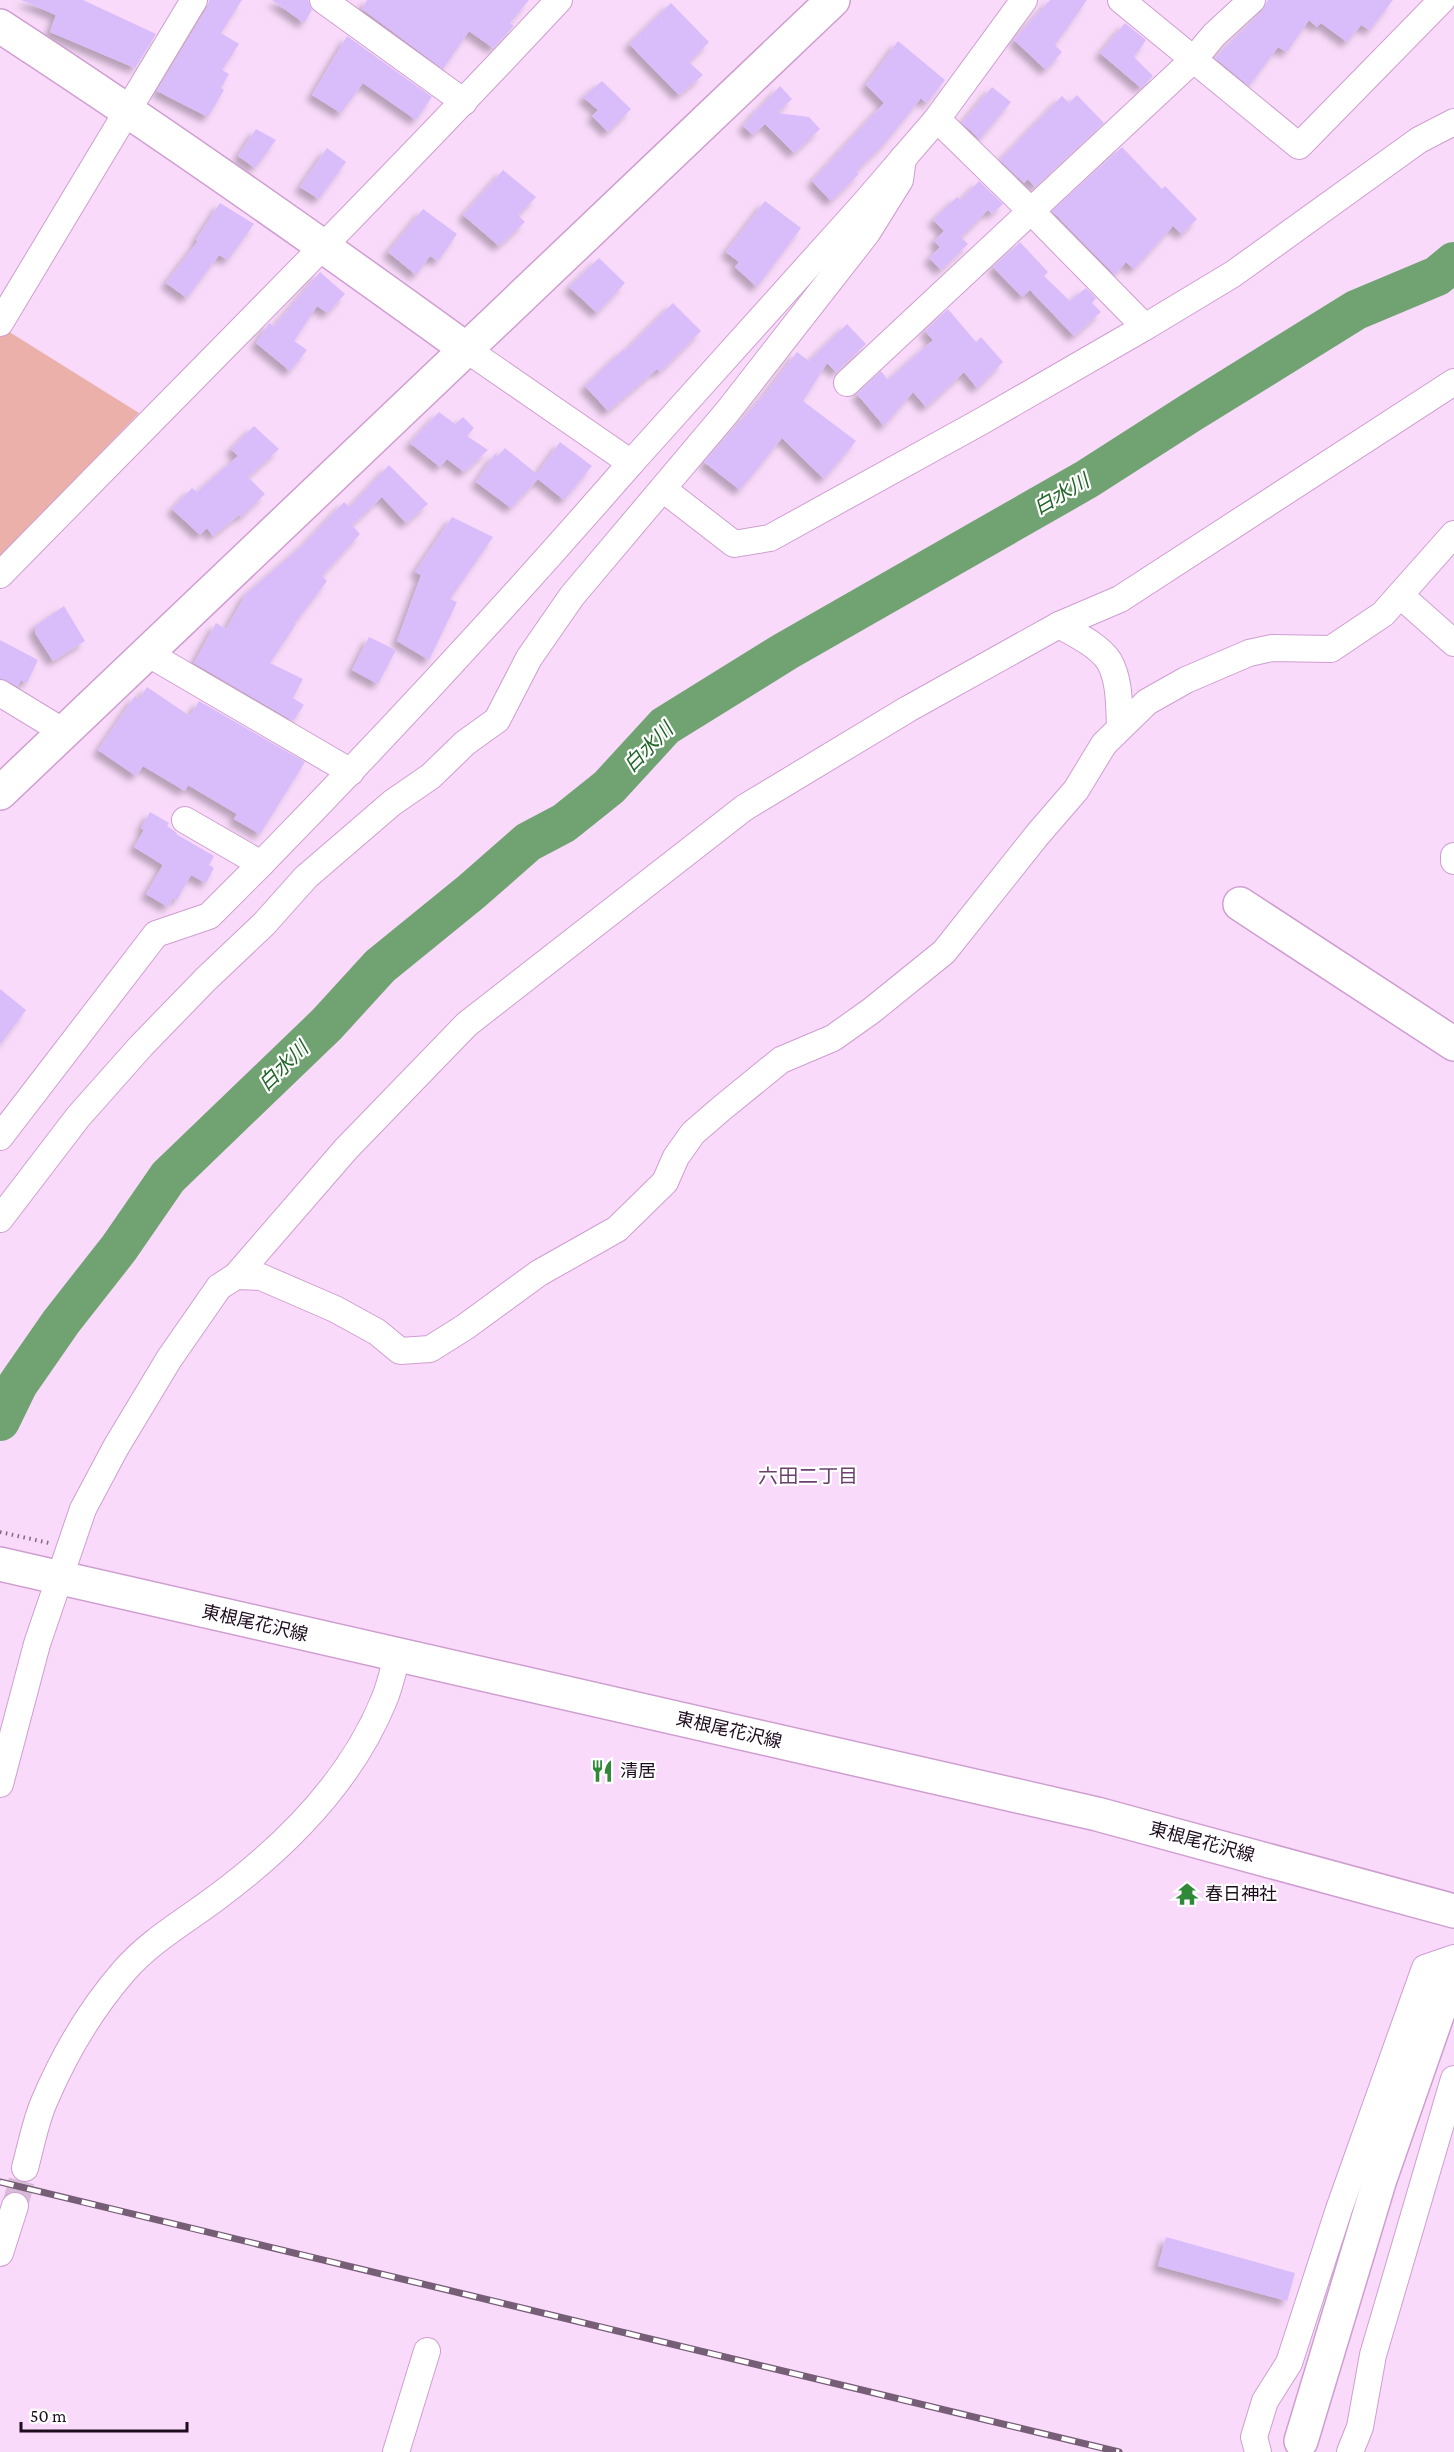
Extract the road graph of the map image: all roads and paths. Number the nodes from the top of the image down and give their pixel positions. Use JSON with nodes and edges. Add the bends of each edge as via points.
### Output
{"nodes":[{"id":1,"x":194,"y":0,"type":"edge"},
{"id":2,"x":323,"y":0,"type":"edge"},
{"id":3,"x":559,"y":0,"type":"edge"},
{"id":4,"x":832,"y":0,"type":"edge"},
{"id":5,"x":1024,"y":0,"type":"edge"},
{"id":6,"x":1122,"y":0,"type":"edge"},
{"id":7,"x":1252,"y":0,"type":"edge"},
{"id":8,"x":1442,"y":0,"type":"edge"},
{"id":9,"x":0,"y":26,"type":"edge"},
{"id":10,"x":1194,"y":59,"type":"junction"},
{"id":11,"x":464,"y":102,"type":"junction"},
{"id":12,"x":129,"y":110,"type":"junction"},
{"id":13,"x":937,"y":119,"type":"junction"},
{"id":14,"x":1454,"y":122,"type":"edge"},
{"id":15,"x":903,"y":158,"type":"junction"},
{"id":16,"x":1031,"y":211,"type":"junction"},
{"id":17,"x":323,"y":244,"type":"junction"},
{"id":18,"x":0,"y":323,"type":"edge"},
{"id":19,"x":1145,"y":327,"type":"junction"},
{"id":20,"x":466,"y":349,"type":"junction"},
{"id":21,"x":1454,"y":382,"type":"edge"},
{"id":22,"x":848,"y":383,"type":"dead end"},
{"id":23,"x":631,"y":464,"type":"junction"},
{"id":24,"x":663,"y":489,"type":"junction"},
{"id":25,"x":1454,"y":534,"type":"edge"},
{"id":26,"x":0,"y":575,"type":"edge"},
{"id":27,"x":1400,"y":595,"type":"junction"},
{"id":28,"x":1059,"y":624,"type":"junction"},
{"id":29,"x":1454,"y":643,"type":"edge"},
{"id":30,"x":147,"y":654,"type":"junction"},
{"id":31,"x":0,"y":693,"type":"edge"},
{"id":32,"x":1120,"y":727,"type":"junction"},
{"id":33,"x":64,"y":732,"type":"junction"},
{"id":34,"x":351,"y":772,"type":"junction"},
{"id":35,"x":0,"y":793,"type":"edge"},
{"id":36,"x":185,"y":820,"type":"dead end"},
{"id":37,"x":1454,"y":856,"type":"edge"},
{"id":38,"x":1454,"y":861,"type":"edge"},
{"id":39,"x":261,"y":864,"type":"junction"},
{"id":40,"x":1240,"y":904,"type":"dead end"},
{"id":41,"x":1454,"y":1044,"type":"edge"},
{"id":42,"x":0,"y":1137,"type":"edge"},
{"id":43,"x":0,"y":1219,"type":"edge"},
{"id":44,"x":236,"y":1276,"type":"junction"},
{"id":45,"x":0,"y":1532,"type":"edge"},
{"id":46,"x":52,"y":1544,"type":"dead end"},
{"id":47,"x":0,"y":1564,"type":"edge"},
{"id":48,"x":55,"y":1577,"type":"junction"},
{"id":49,"x":397,"y":1656,"type":"junction"},
{"id":50,"x":0,"y":1784,"type":"edge"},
{"id":51,"x":1454,"y":1911,"type":"edge"},
{"id":52,"x":1454,"y":1958,"type":"edge"},
{"id":53,"x":1454,"y":1967,"type":"edge"},
{"id":54,"x":1454,"y":2079,"type":"edge"},
{"id":55,"x":25,"y":2168,"type":"tunnel mouth"},
{"id":56,"x":15,"y":2206,"type":"tunnel mouth"},
{"id":57,"x":0,"y":2253,"type":"edge"},
{"id":58,"x":427,"y":2351,"type":"dead end"},
{"id":59,"x":1301,"y":2441,"type":"dead end"},
{"id":60,"x":396,"y":2452,"type":"edge"},
{"id":61,"x":1258,"y":2452,"type":"edge"},
{"id":62,"x":1350,"y":2452,"type":"edge"}],
"edges":[{"from":1,"to":12,"type":"street"},
{"from":2,"to":11,"type":"street"},
{"from":3,"to":11,"type":"street"},
{"from":4,"to":20,"type":"street"},
{"from":5,"to":13,"type":"street"},
{"from":6,"to":10,"type":"street"},
{"from":7,"to":10,"type":"street"},
{"from":8,"to":10,"type":"street","via":[[1299,146]]},
{"from":9,"to":12,"type":"street"},
{"from":10,"to":16,"type":"street"},
{"from":11,"to":17,"type":"street"},
{"from":12,"to":17,"type":"street"},
{"from":12,"to":18,"type":"street"},
{"from":13,"to":15,"type":"street"},
{"from":13,"to":16,"type":"street"},
{"from":14,"to":19,"type":"street","via":[[1419,140],[1233,274]]},
{"from":15,"to":23,"type":"street"},
{"from":15,"to":24,"type":"street","via":[[900,180],[867,233]]},
{"from":16,"to":19,"type":"street"},
{"from":16,"to":22,"type":"street"},
{"from":17,"to":20,"type":"street"},
{"from":17,"to":26,"type":"street"},
{"from":19,"to":24,"type":"street","via":[[770,538],[734,544]]},
{"from":20,"to":23,"type":"street"},
{"from":20,"to":30,"type":"street"},
{"from":21,"to":28,"type":"street","via":[[1120,599]]},
{"from":23,"to":34,"type":"street"},
{"from":24,"to":43,"type":"street","via":[[572,596],[529,658],[497,720],[306,877],[78,1117]]},
{"from":25,"to":27,"type":"street"},
{"from":27,"to":29,"type":"street"},
{"from":27,"to":32,"type":"street","via":[[1383,614],[1331,649],[1272,648],[1249,653],[1147,702]]},
{"from":28,"to":32,"type":"street","via":[[1109,661],[1119,692]]},
{"from":28,"to":44,"type":"street","via":[[744,808],[502,996],[467,1024],[345,1149]]},
{"from":30,"to":33,"type":"street"},
{"from":30,"to":34,"type":"street"},
{"from":31,"to":33,"type":"street"},
{"from":32,"to":44,"type":"street","via":[[1104,744],[1076,790],[944,952],[862,1018],[833,1038],[781,1060],[722,1108],[693,1133],[676,1156],[666,1182],[617,1229],[539,1273],[430,1349],[400,1351],[377,1332],[307,1296],[261,1277]]},
{"from":33,"to":35,"type":"street"},
{"from":34,"to":39,"type":"street"},
{"from":36,"to":39,"type":"street"},
{"from":37,"to":38,"type":"street"},
{"from":39,"to":42,"type":"street","via":[[209,916],[156,934]]},
{"from":40,"to":41,"type":"street"},
{"from":44,"to":48,"type":"street","via":[[219,1287],[169,1359],[116,1447],[83,1509]]},
{"from":45,"to":46,"type":"path"},
{"from":47,"to":48,"type":"street","name":"東根尾花沢線"},
{"from":48,"to":49,"type":"street","name":"東根尾花沢線"},
{"from":48,"to":50,"type":"street"},
{"from":49,"to":51,"type":"street","name":"東根尾花沢線","via":[[1097,1814]]},
{"from":49,"to":55,"type":"street","via":[[380,1708],[337,1783],[262,1860],[170,1929],[124,1970],[65,2058],[43,2104]]},
{"from":52,"to":61,"type":"street","via":[[1425,1968],[1289,2363],[1265,2401],[1254,2437]]},
{"from":53,"to":59,"type":"street","via":[[1380,2179]]},
{"from":54,"to":62,"type":"street","via":[[1373,2355],[1360,2427]]},
{"from":56,"to":57,"type":"street"},
{"from":58,"to":60,"type":"street"}]}
